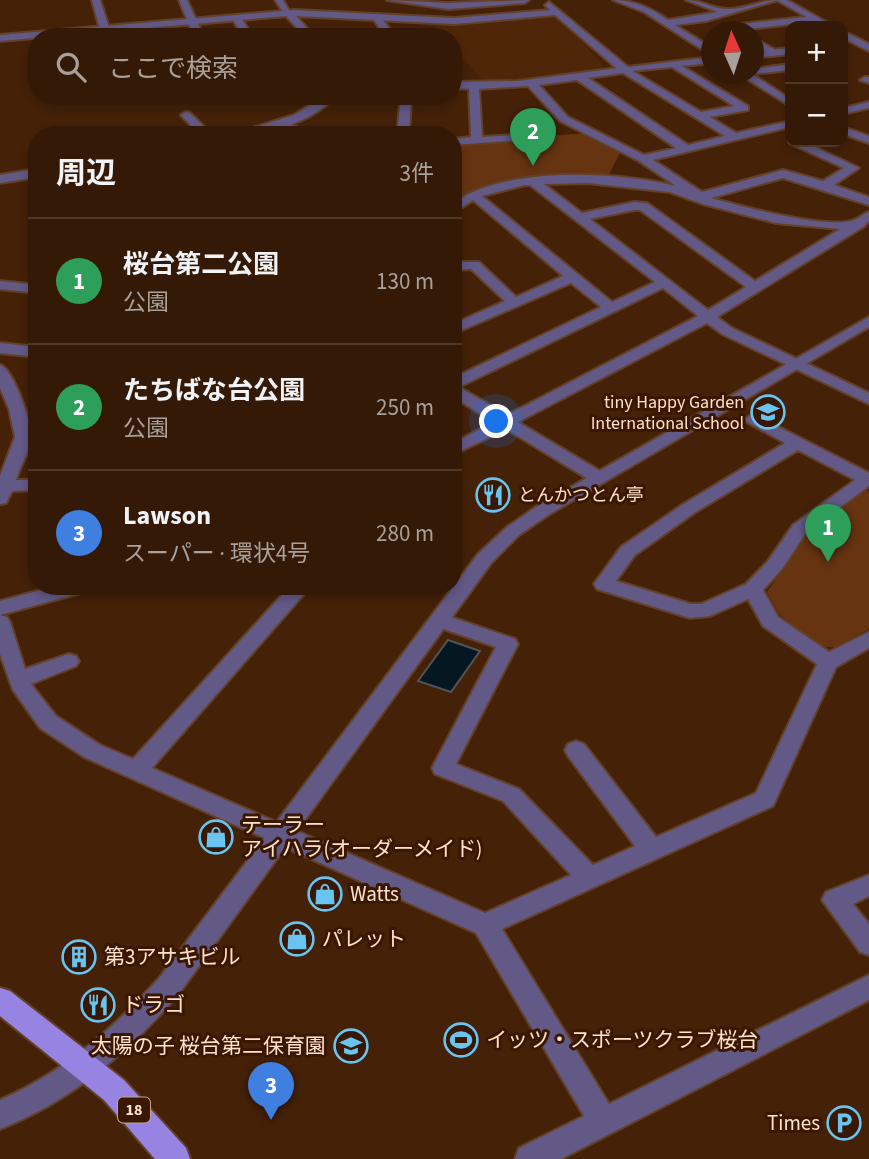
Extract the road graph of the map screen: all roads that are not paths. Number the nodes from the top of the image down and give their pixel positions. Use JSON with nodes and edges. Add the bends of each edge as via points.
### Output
{"nodes":[{"id":1,"x":96,"y":0,"type":"edge"},
{"id":2,"x":183,"y":0,"type":"edge"},
{"id":3,"x":279,"y":0,"type":"edge"},
{"id":4,"x":391,"y":0,"type":"edge"},
{"id":5,"x":525,"y":0,"type":"edge"},
{"id":6,"x":617,"y":0,"type":"edge"},
{"id":7,"x":690,"y":0,"type":"edge"},
{"id":8,"x":774,"y":0,"type":"edge"},
{"id":9,"x":781,"y":0,"type":"edge"},
{"id":10,"x":548,"y":2,"type":"edge"},
{"id":11,"x":450,"y":3,"type":"edge"},
{"id":12,"x":558,"y":12,"type":"junction"},
{"id":13,"x":728,"y":12,"type":"junction"},
{"id":14,"x":289,"y":14,"type":"junction"},
{"id":15,"x":375,"y":16,"type":"junction"},
{"id":16,"x":237,"y":18,"type":"junction"},
{"id":17,"x":814,"y":19,"type":"junction"},
{"id":18,"x":436,"y":21,"type":"junction"},
{"id":19,"x":818,"y":21,"type":"edge"},
{"id":20,"x":192,"y":22,"type":"junction"},
{"id":21,"x":666,"y":23,"type":"junction"},
{"id":22,"x":764,"y":24,"type":"edge"},
{"id":23,"x":104,"y":28,"type":"edge"},
{"id":24,"x":145,"y":28,"type":"edge"},
{"id":25,"x":195,"y":28,"type":"edge"},
{"id":26,"x":243,"y":28,"type":"edge"},
{"id":27,"x":302,"y":28,"type":"edge"},
{"id":28,"x":384,"y":28,"type":"edge"},
{"id":29,"x":848,"y":36,"type":"edge"},
{"id":30,"x":28,"y":37,"type":"edge"},
{"id":31,"x":0,"y":38,"type":"edge"},
{"id":32,"x":867,"y":45,"type":"edge"},
{"id":33,"x":701,"y":46,"type":"edge"},
{"id":34,"x":848,"y":46,"type":"edge"},
{"id":35,"x":764,"y":47,"type":"edge"},
{"id":36,"x":785,"y":52,"type":"edge"},
{"id":37,"x":774,"y":53,"type":"junction"},
{"id":38,"x":764,"y":54,"type":"edge"},
{"id":39,"x":701,"y":61,"type":"edge"},
{"id":40,"x":675,"y":65,"type":"junction"},
{"id":41,"x":785,"y":68,"type":"edge"},
{"id":42,"x":625,"y":70,"type":"junction"},
{"id":43,"x":764,"y":71,"type":"edge"},
{"id":44,"x":578,"y":76,"type":"junction"},
{"id":45,"x":530,"y":82,"type":"junction"},
{"id":46,"x":760,"y":84,"type":"edge"},
{"id":47,"x":462,"y":86,"type":"edge"},
{"id":48,"x":474,"y":87,"type":"junction"},
{"id":49,"x":785,"y":100,"type":"edge"},
{"id":50,"x":320,"y":105,"type":"edge"},
{"id":51,"x":405,"y":105,"type":"edge"},
{"id":52,"x":869,"y":105,"type":"edge"},
{"id":53,"x":848,"y":110,"type":"edge"},
{"id":54,"x":186,"y":115,"type":"dead end"},
{"id":55,"x":703,"y":115,"type":"junction"},
{"id":56,"x":283,"y":124,"type":"junction"},
{"id":57,"x":785,"y":125,"type":"edge"},
{"id":58,"x":198,"y":126,"type":"edge"},
{"id":59,"x":274,"y":126,"type":"edge"},
{"id":60,"x":289,"y":126,"type":"edge"},
{"id":61,"x":404,"y":126,"type":"edge"},
{"id":62,"x":766,"y":130,"type":"junction"},
{"id":63,"x":848,"y":132,"type":"edge"},
{"id":64,"x":516,"y":138,"type":"dead end"},
{"id":65,"x":736,"y":138,"type":"junction"},
{"id":66,"x":785,"y":138,"type":"edge"},
{"id":67,"x":869,"y":140,"type":"edge"},
{"id":68,"x":477,"y":141,"type":"junction"},
{"id":69,"x":462,"y":142,"type":"edge"},
{"id":70,"x":806,"y":147,"type":"edge"},
{"id":71,"x":686,"y":149,"type":"junction"},
{"id":72,"x":643,"y":159,"type":"junction"},
{"id":73,"x":28,"y":174,"type":"edge"},
{"id":74,"x":0,"y":179,"type":"edge"},
{"id":75,"x":534,"y":182,"type":"junction"},
{"id":76,"x":823,"y":187,"type":"junction"},
{"id":77,"x":474,"y":195,"type":"junction"},
{"id":78,"x":697,"y":196,"type":"junction"},
{"id":79,"x":869,"y":201,"type":"edge"},
{"id":80,"x":462,"y":203,"type":"edge"},
{"id":81,"x":579,"y":217,"type":"junction"},
{"id":82,"x":865,"y":223,"type":"edge"},
{"id":83,"x":462,"y":265,"type":"edge"},
{"id":84,"x":572,"y":277,"type":"junction"},
{"id":85,"x":663,"y":283,"type":"junction"},
{"id":86,"x":0,"y":285,"type":"edge"},
{"id":87,"x":755,"y":287,"type":"junction"},
{"id":88,"x":28,"y":288,"type":"edge"},
{"id":89,"x":514,"y":302,"type":"junction"},
{"id":90,"x":610,"y":308,"type":"junction"},
{"id":91,"x":708,"y":316,"type":"junction"},
{"id":92,"x":869,"y":321,"type":"edge"},
{"id":93,"x":462,"y":326,"type":"edge"},
{"id":94,"x":0,"y":348,"type":"edge"},
{"id":95,"x":28,"y":351,"type":"edge"},
{"id":96,"x":795,"y":364,"type":"junction"},
{"id":97,"x":0,"y":370,"type":"edge"},
{"id":98,"x":462,"y":380,"type":"edge"},
{"id":99,"x":462,"y":395,"type":"edge"},
{"id":100,"x":869,"y":399,"type":"edge"},
{"id":101,"x":753,"y":419,"type":"dead end"},
{"id":102,"x":506,"y":422,"type":"junction"},
{"id":103,"x":797,"y":443,"type":"junction"},
{"id":104,"x":462,"y":445,"type":"edge"},
{"id":105,"x":599,"y":478,"type":"junction"},
{"id":106,"x":868,"y":479,"type":"edge"},
{"id":107,"x":28,"y":487,"type":"edge"},
{"id":108,"x":2,"y":493,"type":"edge"},
{"id":109,"x":462,"y":589,"type":"edge"},
{"id":110,"x":753,"y":589,"type":"junction"},
{"id":111,"x":48,"y":595,"type":"edge"},
{"id":112,"x":293,"y":595,"type":"edge"},
{"id":113,"x":458,"y":595,"type":"edge"},
{"id":114,"x":0,"y":608,"type":"edge"},
{"id":115,"x":439,"y":620,"type":"junction"},
{"id":116,"x":0,"y":622,"type":"edge"},
{"id":117,"x":869,"y":639,"type":"edge"},
{"id":118,"x":69,"y":661,"type":"dead end"},
{"id":119,"x":828,"y":662,"type":"junction"},
{"id":120,"x":19,"y":680,"type":"junction"},
{"id":121,"x":576,"y":750,"type":"dead end"},
{"id":122,"x":137,"y":771,"type":"junction"},
{"id":123,"x":279,"y":834,"type":"junction"},
{"id":124,"x":652,"y":850,"type":"junction"},
{"id":125,"x":590,"y":878,"type":"junction"},
{"id":126,"x":869,"y":884,"type":"edge"},
{"id":127,"x":485,"y":925,"type":"junction"},
{"id":128,"x":869,"y":944,"type":"edge"},
{"id":129,"x":869,"y":987,"type":"edge"},
{"id":130,"x":0,"y":1000,"type":"edge"},
{"id":131,"x":85,"y":1068,"type":"junction"},
{"id":132,"x":0,"y":1115,"type":"edge"},
{"id":133,"x":603,"y":1121,"type":"junction"},
{"id":134,"x":176,"y":1159,"type":"edge"},
{"id":135,"x":530,"y":1159,"type":"edge"}],
"edges":[{"from":1,"to":23,"type":"street"},
{"from":2,"to":20,"type":"street"},
{"from":3,"to":14,"type":"street"},
{"from":4,"to":11,"type":"street"},
{"from":5,"to":11,"type":"street"},
{"from":6,"to":21,"type":"street","via":[[647,10]]},
{"from":7,"to":13,"type":"street"},
{"from":8,"to":13,"type":"street"},
{"from":9,"to":17,"type":"street"},
{"from":10,"to":12,"type":"street"},
{"from":11,"to":18,"type":"street"},
{"from":12,"to":18,"type":"street"},
{"from":12,"to":42,"type":"street"},
{"from":13,"to":21,"type":"street"},
{"from":14,"to":15,"type":"street"},
{"from":14,"to":16,"type":"street"},
{"from":14,"to":27,"type":"street"},
{"from":15,"to":18,"type":"street"},
{"from":15,"to":28,"type":"street"},
{"from":16,"to":20,"type":"street"},
{"from":16,"to":26,"type":"street"},
{"from":17,"to":19,"type":"street"},
{"from":17,"to":22,"type":"street"},
{"from":20,"to":24,"type":"street"},
{"from":20,"to":25,"type":"street"},
{"from":21,"to":33,"type":"street"},
{"from":29,"to":32,"type":"street"},
{"from":30,"to":31,"type":"street"},
{"from":32,"to":34,"type":"street"},
{"from":35,"to":37,"type":"street"},
{"from":36,"to":37,"type":"street"},
{"from":37,"to":38,"type":"street"},
{"from":39,"to":40,"type":"street"},
{"from":40,"to":42,"type":"street"},
{"from":40,"to":55,"type":"street","via":[[744,108]]},
{"from":41,"to":43,"type":"street"},
{"from":42,"to":44,"type":"street"},
{"from":42,"to":55,"type":"street"},
{"from":44,"to":45,"type":"street"},
{"from":44,"to":71,"type":"street"},
{"from":45,"to":48,"type":"street"},
{"from":45,"to":72,"type":"street","via":[[564,119]]},
{"from":46,"to":49,"type":"street"},
{"from":47,"to":48,"type":"street"},
{"from":48,"to":68,"type":"street"},
{"from":50,"to":56,"type":"street"},
{"from":51,"to":61,"type":"street"},
{"from":52,"to":53,"type":"street"},
{"from":54,"to":58,"type":"street"},
{"from":55,"to":65,"type":"street"},
{"from":56,"to":59,"type":"street"},
{"from":56,"to":60,"type":"street"},
{"from":57,"to":62,"type":"street"},
{"from":62,"to":65,"type":"street"},
{"from":62,"to":66,"type":"street"},
{"from":63,"to":67,"type":"street"},
{"from":64,"to":68,"type":"street"},
{"from":65,"to":71,"type":"street"},
{"from":68,"to":69,"type":"street"},
{"from":70,"to":76,"type":"street","via":[[853,168]]},
{"from":71,"to":72,"type":"street"},
{"from":72,"to":78,"type":"street"},
{"from":73,"to":74,"type":"street"},
{"from":75,"to":77,"type":"street"},
{"from":75,"to":78,"type":"street","via":[[605,182]]},
{"from":75,"to":81,"type":"street"},
{"from":76,"to":78,"type":"street","via":[[784,174]]},
{"from":76,"to":79,"type":"street"},
{"from":77,"to":80,"type":"street"},
{"from":77,"to":84,"type":"street"},
{"from":78,"to":82,"type":"street","via":[[776,219]]},
{"from":81,"to":85,"type":"street"},
{"from":81,"to":87,"type":"street","via":[[643,206]]},
{"from":82,"to":87,"type":"street"},
{"from":83,"to":89,"type":"street","via":[[474,265]]},
{"from":84,"to":89,"type":"street"},
{"from":84,"to":90,"type":"street"},
{"from":85,"to":90,"type":"street"},
{"from":85,"to":91,"type":"street"},
{"from":86,"to":88,"type":"street"},
{"from":87,"to":91,"type":"street"},
{"from":89,"to":93,"type":"street"},
{"from":90,"to":98,"type":"street"},
{"from":91,"to":96,"type":"street","via":[[738,337]]},
{"from":91,"to":102,"type":"street"},
{"from":92,"to":96,"type":"street"},
{"from":94,"to":95,"type":"street"},
{"from":96,"to":100,"type":"street"},
{"from":96,"to":105,"type":"street"},
{"from":97,"to":108,"type":"street","via":[[23,437]]},
{"from":99,"to":102,"type":"street"},
{"from":101,"to":103,"type":"street"},
{"from":102,"to":104,"type":"street"},
{"from":102,"to":105,"type":"street"},
{"from":103,"to":106,"type":"street"},
{"from":103,"to":110,"type":"street","via":[[628,551],[604,584],[690,611],[703,611]]},
{"from":105,"to":109,"type":"street","via":[[513,531]]},
{"from":106,"to":110,"type":"street","via":[[799,529]]},
{"from":107,"to":108,"type":"street"},
{"from":110,"to":119,"type":"street","via":[[770,621]]},
{"from":111,"to":114,"type":"street"},
{"from":112,"to":122,"type":"street"},
{"from":113,"to":115,"type":"street"},
{"from":115,"to":123,"type":"street"},
{"from":115,"to":125,"type":"street","via":[[508,644],[443,768],[511,794]]},
{"from":116,"to":120,"type":"street"},
{"from":117,"to":119,"type":"street"},
{"from":118,"to":120,"type":"street"},
{"from":119,"to":124,"type":"street","via":[[765,799]]},
{"from":120,"to":122,"type":"street","via":[[48,722],[92,751]]},
{"from":121,"to":124,"type":"street"},
{"from":122,"to":123,"type":"street"},
{"from":123,"to":127,"type":"street"},
{"from":123,"to":131,"type":"street","via":[[169,986],[133,1028]]},
{"from":124,"to":125,"type":"street"},
{"from":125,"to":127,"type":"street"},
{"from":126,"to":128,"type":"street","via":[[835,900]]},
{"from":127,"to":133,"type":"street"},
{"from":129,"to":133,"type":"street"},
{"from":130,"to":131,"type":"main road","number":"18"},
{"from":131,"to":132,"type":"street","via":[[30,1103]]},
{"from":131,"to":134,"type":"main road","number":"18","via":[[130,1106]]},
{"from":133,"to":135,"type":"street"}]}
